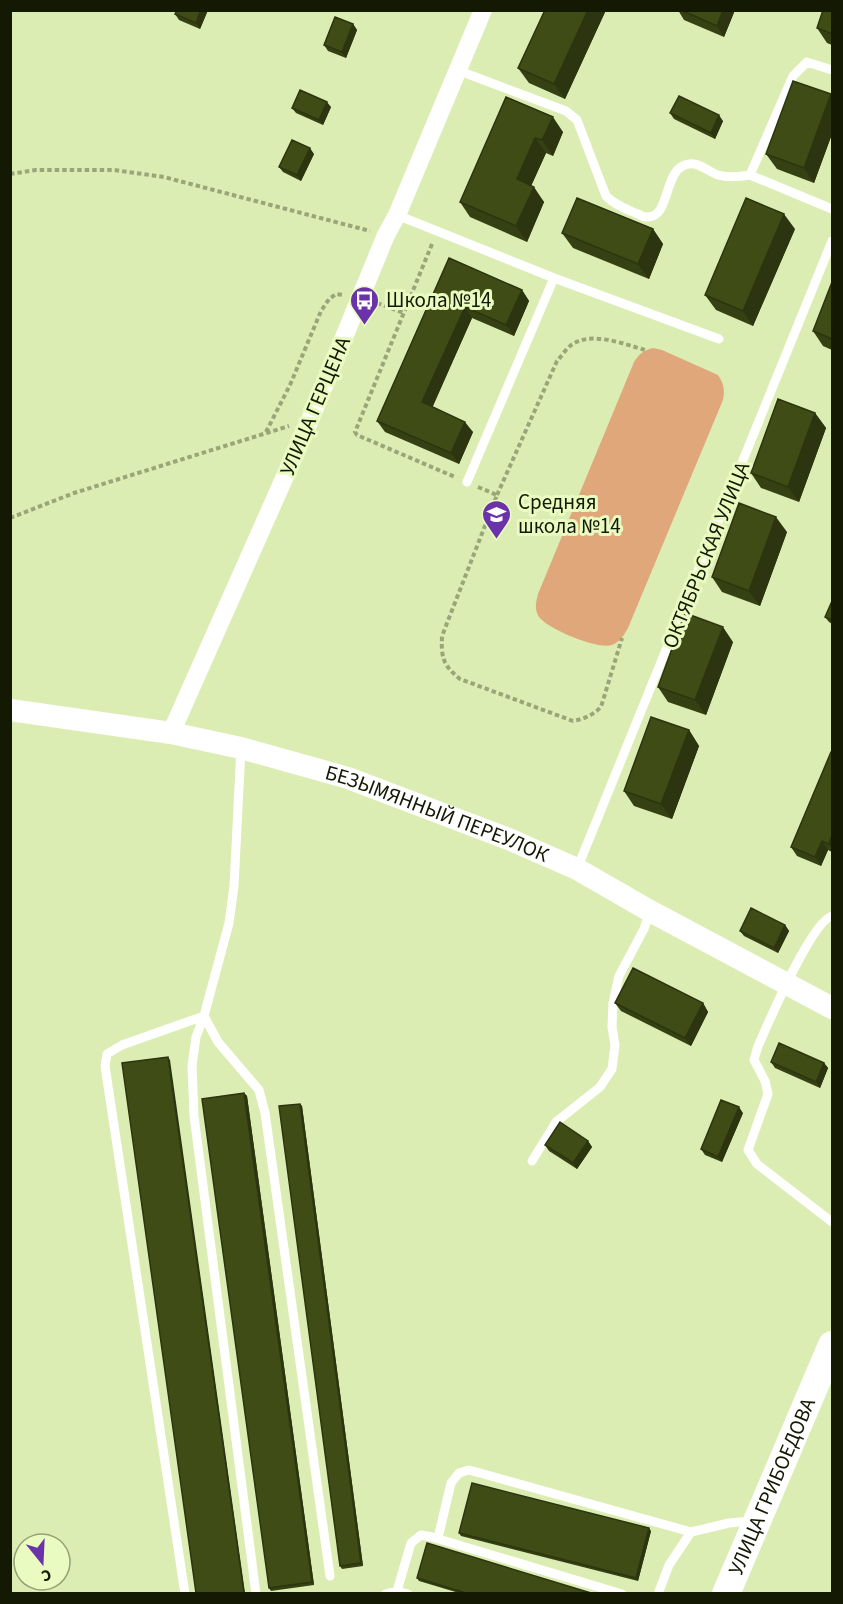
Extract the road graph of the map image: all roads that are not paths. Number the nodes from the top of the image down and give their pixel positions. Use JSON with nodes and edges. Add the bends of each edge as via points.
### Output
{"nodes":[{"id":1,"x":483,"y":10,"type":"edge"},
{"id":2,"x":457,"y":70,"type":"junction"},
{"id":3,"x":832,"y":70,"type":"edge"},
{"id":4,"x":750,"y":175,"type":"junction"},
{"id":5,"x":832,"y":209,"type":"edge"},
{"id":6,"x":397,"y":215,"type":"junction"},
{"id":7,"x":832,"y":241,"type":"edge"},
{"id":8,"x":554,"y":278,"type":"junction"},
{"id":9,"x":719,"y":339,"type":"dead end"},
{"id":10,"x":467,"y":482,"type":"road end"},
{"id":11,"x":10,"y":710,"type":"edge"},
{"id":12,"x":171,"y":733,"type":"junction"},
{"id":13,"x":241,"y":748,"type":"junction"},
{"id":14,"x":577,"y":869,"type":"junction"},
{"id":15,"x":650,"y":911,"type":"junction"},
{"id":16,"x":832,"y":916,"type":"edge"},
{"id":17,"x":787,"y":983,"type":"junction"},
{"id":18,"x":832,"y":1008,"type":"edge"},
{"id":19,"x":204,"y":1016,"type":"junction"},
{"id":20,"x":532,"y":1161,"type":"dead end"},
{"id":21,"x":832,"y":1221,"type":"edge"},
{"id":22,"x":832,"y":1345,"type":"edge"},
{"id":23,"x":756,"y":1521,"type":"junction"},
{"id":24,"x":691,"y":1532,"type":"junction"},
{"id":25,"x":438,"y":1538,"type":"junction"},
{"id":26,"x":330,"y":1576,"type":"dead end"},
{"id":27,"x":398,"y":1590,"type":"junction"},
{"id":28,"x":185,"y":1593,"type":"edge"},
{"id":29,"x":256,"y":1593,"type":"edge"},
{"id":30,"x":385,"y":1593,"type":"edge"},
{"id":31,"x":408,"y":1593,"type":"edge"},
{"id":32,"x":622,"y":1593,"type":"edge"},
{"id":33,"x":658,"y":1593,"type":"edge"},
{"id":34,"x":726,"y":1593,"type":"edge"}],
"edges":[{"from":1,"to":2,"type":"street","name":"УЛИЦА ГЕРЦЕНА"},
{"from":2,"to":4,"type":"lane","via":[[566,111],[577,120],[606,196],[645,217],[661,208],[674,172],[681,166],[691,163],[735,178]]},
{"from":2,"to":6,"type":"street","name":"УЛИЦА ГЕРЦЕНА"},
{"from":3,"to":4,"type":"lane","via":[[807,62],[793,76]]},
{"from":4,"to":5,"type":"lane"},
{"from":6,"to":8,"type":"lane"},
{"from":6,"to":12,"type":"street","name":"УЛИЦА ГЕРЦЕНА"},
{"from":7,"to":14,"type":"lane","name":"ОКТЯБРЬСКАЯ УЛИЦА"},
{"from":8,"to":9,"type":"lane"},
{"from":8,"to":10,"type":"lane"},
{"from":11,"to":12,"type":"street","name":"БЕЗЫМЯННЫЙ ПЕРЕУЛОК"},
{"from":12,"to":13,"type":"street","name":"БЕЗЫМЯННЫЙ ПЕРЕУЛОК"},
{"from":13,"to":14,"type":"street","name":"БЕЗЫМЯННЫЙ ПЕРЕУЛОК","via":[[348,777]]},
{"from":13,"to":19,"type":"lane","via":[[229,923]]},
{"from":14,"to":15,"type":"street","name":"БЕЗЫМЯННЫЙ ПЕРЕУЛОК"},
{"from":15,"to":17,"type":"street","name":"БЕЗЫМЯННЫЙ ПЕРЕУЛОК"},
{"from":15,"to":20,"type":"lane","via":[[619,976],[612,1004],[612,1069],[600,1087],[556,1122]]},
{"from":16,"to":17,"type":"lane","via":[[820,926]]},
{"from":17,"to":18,"type":"street","name":"БЕЗЫМЯННЫЙ ПЕРЕУЛОК"},
{"from":17,"to":21,"type":"lane","via":[[754,1060],[768,1094],[748,1150],[757,1164]]},
{"from":19,"to":26,"type":"lane","via":[[218,1042],[259,1090],[265,1113]]},
{"from":19,"to":28,"type":"lane","via":[[122,1046],[107,1054],[105,1066]]},
{"from":19,"to":29,"type":"lane","via":[[192,1066],[194,1116]]},
{"from":22,"to":23,"type":"main road","name":"УЛИЦА ГРИБОЕДОВА"},
{"from":23,"to":24,"type":"lane"},
{"from":23,"to":34,"type":"main road","name":"УЛИЦА ГРИБОЕДОВА"},
{"from":24,"to":25,"type":"lane","via":[[469,1470],[459,1473],[451,1484]]},
{"from":24,"to":33,"type":"lane","via":[[669,1565]]},
{"from":25,"to":27,"type":"lane","via":[[421,1535],[411,1543]]},
{"from":25,"to":32,"type":"lane"},
{"from":27,"to":30,"type":"lane"},
{"from":27,"to":31,"type":"lane"}]}
